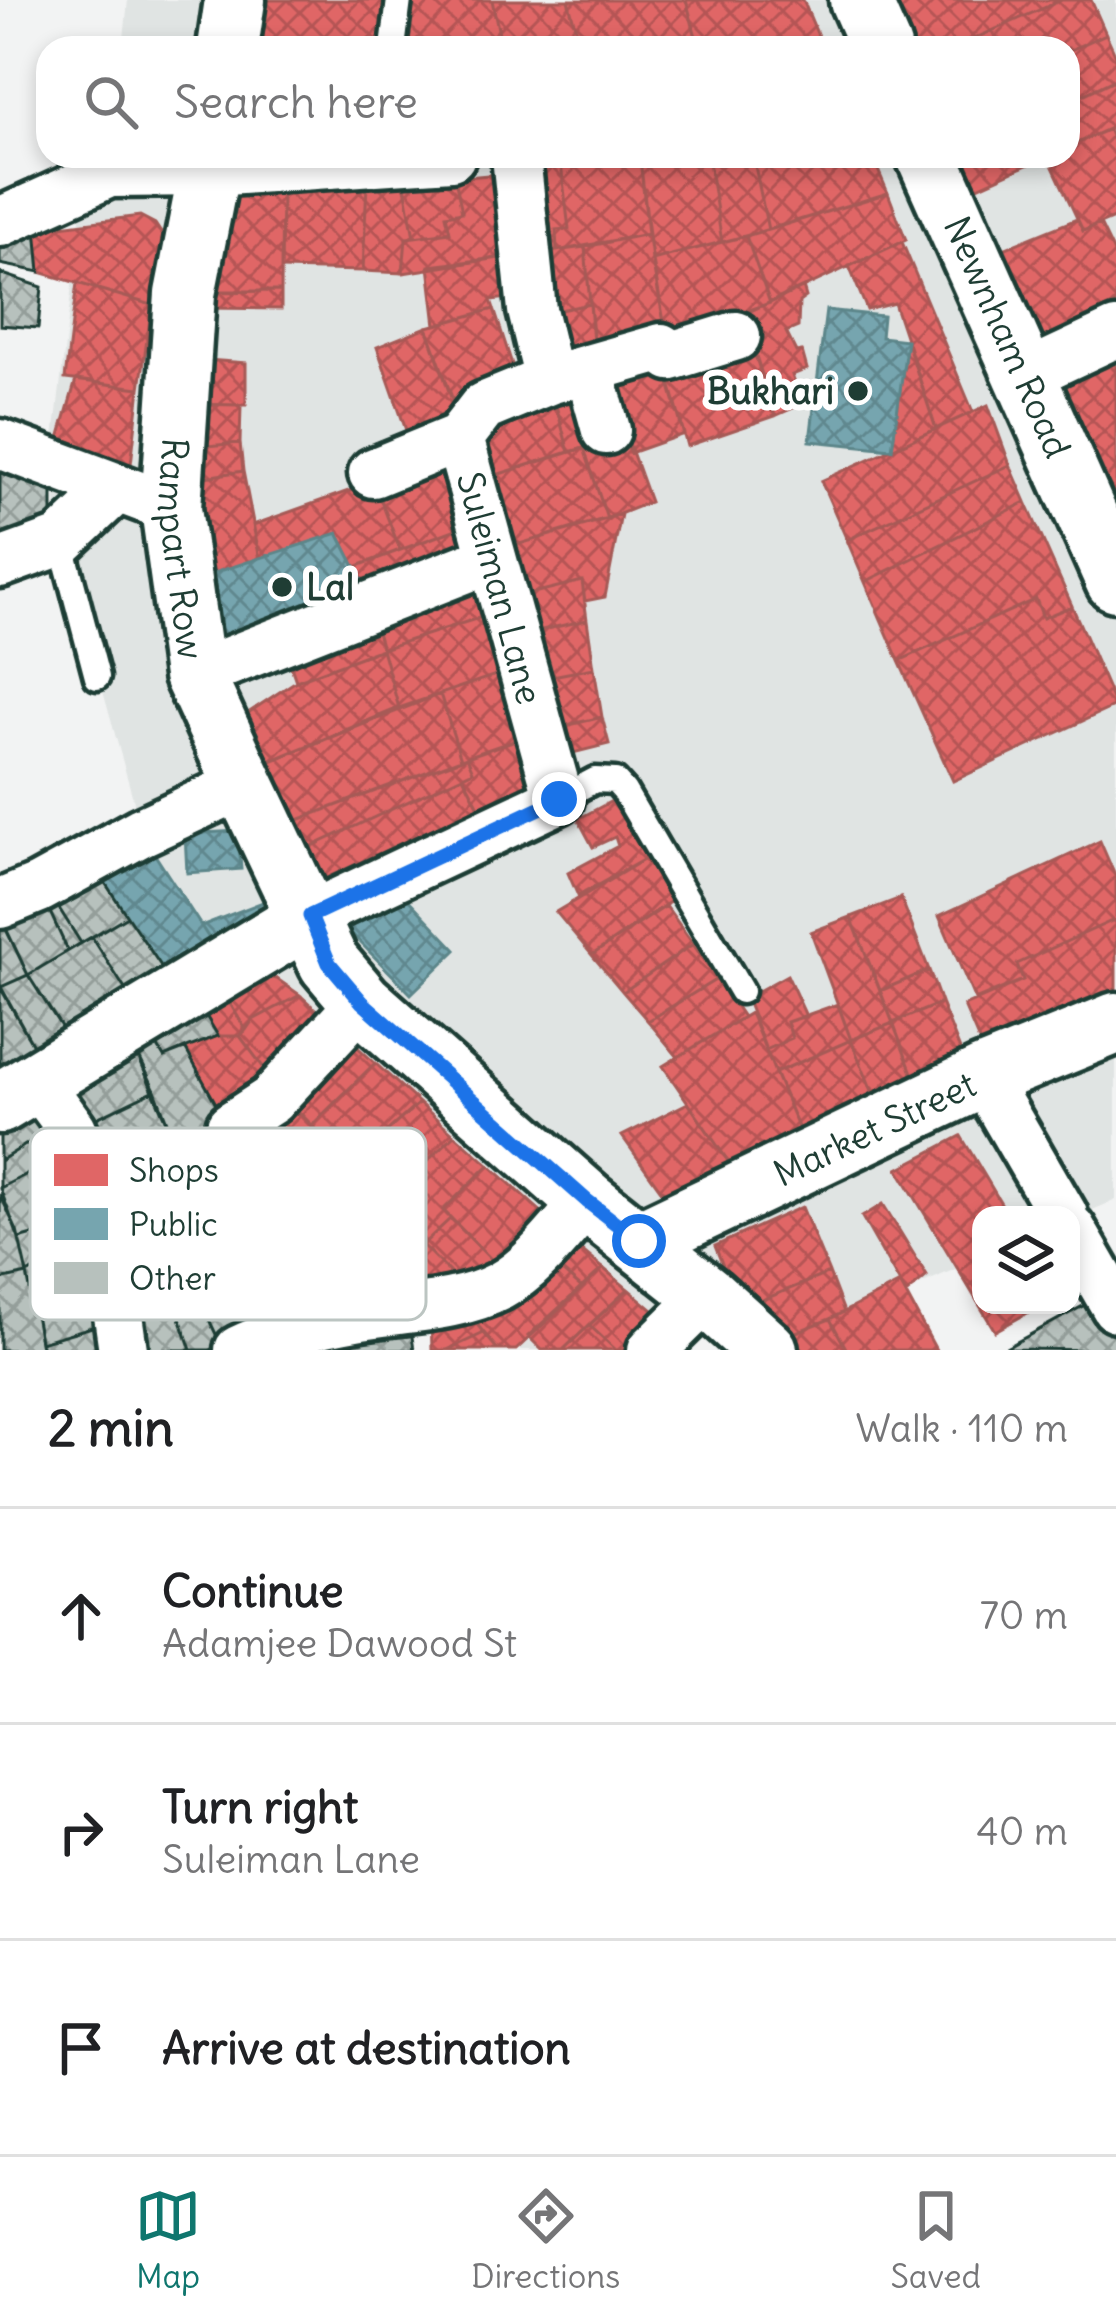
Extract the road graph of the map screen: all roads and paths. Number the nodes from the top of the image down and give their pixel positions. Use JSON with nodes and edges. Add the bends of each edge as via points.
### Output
{"nodes":[{"id":1,"x":236,"y":0,"type":"edge"},
{"id":2,"x":399,"y":0,"type":"edge"},
{"id":3,"x":860,"y":0,"type":"edge"},
{"id":4,"x":230,"y":36,"type":"edge"},
{"id":5,"x":394,"y":36,"type":"edge"},
{"id":6,"x":876,"y":36,"type":"edge"},
{"id":7,"x":166,"y":168,"type":"edge"},
{"id":8,"x":210,"y":168,"type":"edge"},
{"id":9,"x":517,"y":168,"type":"edge"},
{"id":10,"x":932,"y":168,"type":"edge"},
{"id":11,"x":0,"y":222,"type":"edge"},
{"id":12,"x":1116,"y":333,"type":"edge"},
{"id":13,"x":736,"y":336,"type":"dead end"},
{"id":14,"x":569,"y":375,"type":"junction"},
{"id":15,"x":1024,"y":376,"type":"junction"},
{"id":16,"x":606,"y":430,"type":"dead end"},
{"id":17,"x":459,"y":437,"type":"junction"},
{"id":18,"x":0,"y":444,"type":"edge"},
{"id":19,"x":373,"y":473,"type":"dead end"},
{"id":20,"x":144,"y":498,"type":"junction"},
{"id":21,"x":61,"y":542,"type":"junction"},
{"id":22,"x":490,"y":559,"type":"junction"},
{"id":23,"x":0,"y":563,"type":"edge"},
{"id":24,"x":1116,"y":581,"type":"edge"},
{"id":25,"x":194,"y":675,"type":"junction"},
{"id":26,"x":97,"y":677,"type":"dead end"},
{"id":27,"x":244,"y":784,"type":"junction"},
{"id":28,"x":559,"y":799,"type":"junction"},
{"id":29,"x":0,"y":904,"type":"edge"},
{"id":30,"x":310,"y":916,"type":"junction"},
{"id":31,"x":741,"y":991,"type":"dead end"},
{"id":32,"x":362,"y":1002,"type":"junction"},
{"id":33,"x":1116,"y":1023,"type":"edge"},
{"id":34,"x":983,"y":1077,"type":"junction"},
{"id":35,"x":18,"y":1091,"type":"edge"},
{"id":36,"x":231,"y":1126,"type":"dead end"},
{"id":37,"x":69,"y":1128,"type":"edge"},
{"id":38,"x":587,"y":1201,"type":"junction"},
{"id":39,"x":1058,"y":1206,"type":"edge"},
{"id":40,"x":639,"y":1241,"type":"junction"},
{"id":41,"x":1080,"y":1241,"type":"edge"},
{"id":42,"x":1109,"y":1280,"type":"edge"},
{"id":43,"x":707,"y":1296,"type":"junction"},
{"id":44,"x":119,"y":1320,"type":"edge"},
{"id":45,"x":339,"y":1320,"type":"edge"},
{"id":46,"x":376,"y":1320,"type":"edge"},
{"id":47,"x":423,"y":1330,"type":"edge"},
{"id":48,"x":123,"y":1350,"type":"edge"},
{"id":49,"x":239,"y":1350,"type":"edge"},
{"id":50,"x":652,"y":1350,"type":"edge"},
{"id":51,"x":767,"y":1350,"type":"edge"}],
"edges":[{"from":1,"to":4,"type":"street"},
{"from":2,"to":5,"type":"lane"},
{"from":3,"to":6,"type":"street"},
{"from":7,"to":11,"type":"street","via":[[110,173]]},
{"from":8,"to":20,"type":"street","name":"Rampart Row"},
{"from":9,"to":14,"type":"street","via":[[532,310]]},
{"from":10,"to":15,"type":"street","name":"Newnham Road"},
{"from":12,"to":15,"type":"street"},
{"from":13,"to":14,"type":"street","name":"Suleiman Lane"},
{"from":14,"to":16,"type":"street"},
{"from":14,"to":17,"type":"street","name":"Suleiman Lane","via":[[483,406]]},
{"from":15,"to":24,"type":"street","name":"Newnham Road"},
{"from":17,"to":19,"type":"street"},
{"from":17,"to":22,"type":"street","name":"Suleiman Lane"},
{"from":18,"to":20,"type":"street"},
{"from":20,"to":21,"type":"street"},
{"from":20,"to":25,"type":"street","name":"Rampart Row"},
{"from":21,"to":23,"type":"street"},
{"from":21,"to":26,"type":"lane"},
{"from":22,"to":25,"type":"street"},
{"from":22,"to":28,"type":"street","name":"Suleiman Lane"},
{"from":25,"to":27,"type":"street","name":"Rampart Row"},
{"from":27,"to":29,"type":"street"},
{"from":27,"to":30,"type":"street","name":"Rampart Row"},
{"from":28,"to":30,"type":"street"},
{"from":28,"to":31,"type":"lane","via":[[595,780],[625,791]]},
{"from":30,"to":32,"type":"street","name":"Rampart Row","via":[[329,963]]},
{"from":30,"to":35,"type":"street"},
{"from":32,"to":36,"type":"street","via":[[272,1100]]},
{"from":32,"to":38,"type":"street","name":"Rampart Row"},
{"from":33,"to":34,"type":"street","name":"Market Street"},
{"from":34,"to":39,"type":"street"},
{"from":34,"to":40,"type":"street","name":"Market Street"},
{"from":35,"to":37,"type":"street"},
{"from":38,"to":40,"type":"street","name":"Rampart Row"},
{"from":38,"to":47,"type":"street","via":[[536,1258]]},
{"from":40,"to":43,"type":"street","name":"Rampart Row"},
{"from":41,"to":42,"type":"street"},
{"from":43,"to":50,"type":"street"},
{"from":43,"to":51,"type":"street","name":"Rampart Row"},
{"from":44,"to":48,"type":"street"},
{"from":45,"to":49,"type":"street"},
{"from":46,"to":47,"type":"street"}]}
